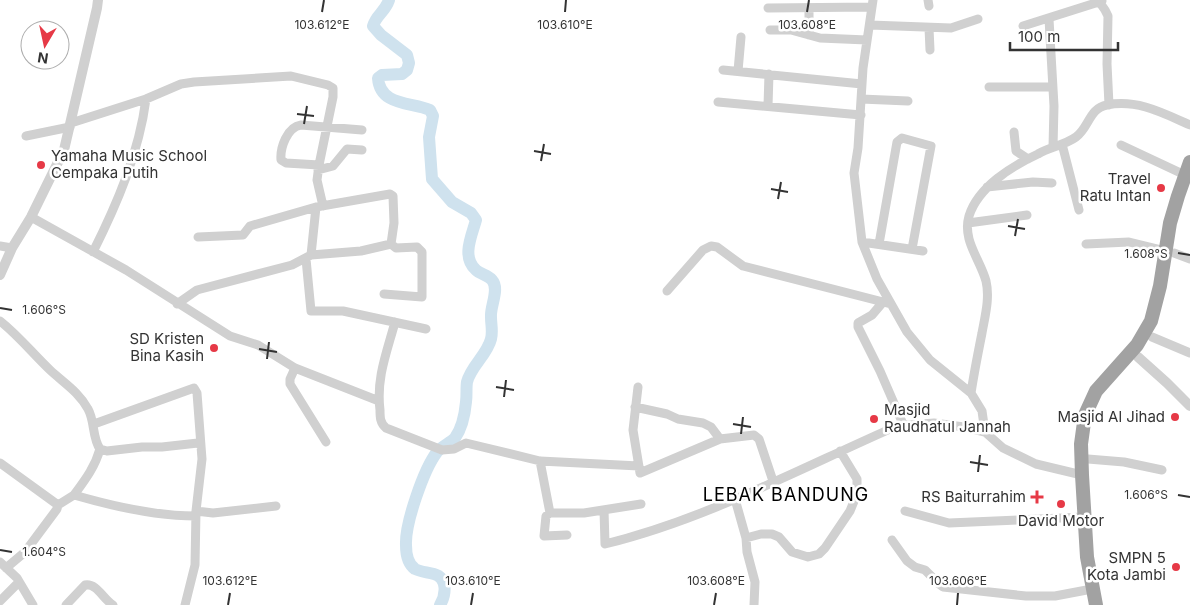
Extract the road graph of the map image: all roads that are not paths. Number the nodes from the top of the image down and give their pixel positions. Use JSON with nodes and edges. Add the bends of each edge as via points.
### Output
{"nodes":[{"id":1,"x":98,"y":0,"type":"edge"},
{"id":2,"x":1100,"y":1,"type":"edge"},
{"id":3,"x":873,"y":3,"type":"edge"},
{"id":4,"x":768,"y":8,"type":"dead end"},
{"id":5,"x":810,"y":8,"type":"junction"},
{"id":6,"x":1053,"y":17,"type":"junction"},
{"id":7,"x":978,"y":19,"type":"dead end"},
{"id":8,"x":870,"y":25,"type":"junction"},
{"id":9,"x":1024,"y":26,"type":"dead end"},
{"id":10,"x":929,"y":28,"type":"junction"},
{"id":11,"x":770,"y":30,"type":"dead end"},
{"id":12,"x":809,"y":35,"type":"junction"},
{"id":13,"x":741,"y":38,"type":"dead end"},
{"id":14,"x":867,"y":40,"type":"junction"},
{"id":15,"x":930,"y":50,"type":"dead end"},
{"id":16,"x":723,"y":70,"type":"dead end"},
{"id":17,"x":738,"y":71,"type":"junction"},
{"id":18,"x":769,"y":74,"type":"junction"},
{"id":19,"x":862,"y":84,"type":"junction"},
{"id":20,"x":989,"y":87,"type":"dead end"},
{"id":21,"x":1053,"y":87,"type":"junction"},
{"id":22,"x":146,"y":99,"type":"junction"},
{"id":23,"x":861,"y":99,"type":"junction"},
{"id":24,"x":908,"y":101,"type":"dead end"},
{"id":25,"x":718,"y":102,"type":"dead end"},
{"id":26,"x":1109,"y":104,"type":"junction"},
{"id":27,"x":768,"y":106,"type":"junction"},
{"id":28,"x":861,"y":116,"type":"junction"},
{"id":29,"x":70,"y":125,"type":"junction"},
{"id":30,"x":1190,"y":125,"type":"edge"},
{"id":31,"x":326,"y":128,"type":"junction"},
{"id":32,"x":362,"y":130,"type":"dead end"},
{"id":33,"x":1014,"y":132,"type":"dead end"},
{"id":34,"x":26,"y":136,"type":"dead end"},
{"id":35,"x":1058,"y":145,"type":"junction"},
{"id":36,"x":1121,"y":145,"type":"dead end"},
{"id":37,"x":362,"y":150,"type":"dead end"},
{"id":38,"x":1028,"y":159,"type":"junction"},
{"id":39,"x":318,"y":167,"type":"junction"},
{"id":40,"x":1188,"y":174,"type":"edge"},
{"id":41,"x":1052,"y":183,"type":"dead end"},
{"id":42,"x":987,"y":188,"type":"junction"},
{"id":43,"x":319,"y":207,"type":"junction"},
{"id":44,"x":1079,"y":210,"type":"dead end"},
{"id":45,"x":1027,"y":215,"type":"dead end"},
{"id":46,"x":31,"y":217,"type":"junction"},
{"id":47,"x":968,"y":223,"type":"junction"},
{"id":48,"x":198,"y":237,"type":"dead end"},
{"id":49,"x":862,"y":242,"type":"junction"},
{"id":50,"x":391,"y":244,"type":"junction"},
{"id":51,"x":879,"y":244,"type":"junction"},
{"id":52,"x":1086,"y":244,"type":"dead end"},
{"id":53,"x":0,"y":246,"type":"edge"},
{"id":54,"x":12,"y":248,"type":"junction"},
{"id":55,"x":912,"y":249,"type":"junction"},
{"id":56,"x":923,"y":251,"type":"dead end"},
{"id":57,"x":93,"y":252,"type":"junction"},
{"id":58,"x":1170,"y":252,"type":"junction"},
{"id":59,"x":308,"y":257,"type":"junction"},
{"id":60,"x":1190,"y":259,"type":"edge"},
{"id":61,"x":0,"y":275,"type":"edge"},
{"id":62,"x":667,"y":291,"type":"dead end"},
{"id":63,"x":384,"y":294,"type":"dead end"},
{"id":64,"x":887,"y":303,"type":"junction"},
{"id":65,"x":177,"y":304,"type":"junction"},
{"id":66,"x":0,"y":321,"type":"edge"},
{"id":67,"x":396,"y":322,"type":"junction"},
{"id":68,"x":426,"y":329,"type":"dead end"},
{"id":69,"x":1152,"y":337,"type":"junction"},
{"id":70,"x":1190,"y":353,"type":"edge"},
{"id":71,"x":1138,"y":357,"type":"junction"},
{"id":72,"x":295,"y":368,"type":"junction"},
{"id":73,"x":638,"y":387,"type":"dead end"},
{"id":74,"x":971,"y":393,"type":"junction"},
{"id":75,"x":379,"y":401,"type":"junction"},
{"id":76,"x":1190,"y":406,"type":"edge"},
{"id":77,"x":635,"y":407,"type":"junction"},
{"id":78,"x":94,"y":424,"type":"junction"},
{"id":79,"x":902,"y":424,"type":"junction"},
{"id":80,"x":985,"y":432,"type":"junction"},
{"id":81,"x":720,"y":439,"type":"junction"},
{"id":82,"x":326,"y":442,"type":"dead end"},
{"id":83,"x":201,"y":446,"type":"junction"},
{"id":84,"x":100,"y":449,"type":"junction"},
{"id":85,"x":840,"y":451,"type":"junction"},
{"id":86,"x":1088,"y":458,"type":"junction"},
{"id":87,"x":540,"y":461,"type":"junction"},
{"id":88,"x":0,"y":463,"type":"edge"},
{"id":89,"x":639,"y":466,"type":"junction"},
{"id":90,"x":1162,"y":470,"type":"dead end"},
{"id":91,"x":1082,"y":475,"type":"junction"},
{"id":92,"x":773,"y":481,"type":"junction"},
{"id":93,"x":74,"y":495,"type":"junction"},
{"id":94,"x":735,"y":499,"type":"junction"},
{"id":95,"x":641,"y":504,"type":"dead end"},
{"id":96,"x":58,"y":505,"type":"junction"},
{"id":97,"x":276,"y":506,"type":"dead end"},
{"id":98,"x":604,"y":510,"type":"junction"},
{"id":99,"x":905,"y":511,"type":"dead end"},
{"id":100,"x":196,"y":513,"type":"junction"},
{"id":101,"x":550,"y":513,"type":"junction"},
{"id":102,"x":1084,"y":517,"type":"junction"},
{"id":103,"x":567,"y":535,"type":"dead end"},
{"id":104,"x":746,"y":538,"type":"junction"},
{"id":105,"x":892,"y":540,"type":"dead end"},
{"id":106,"x":3,"y":565,"type":"edge"},
{"id":107,"x":19,"y":582,"type":"junction"},
{"id":108,"x":1092,"y":589,"type":"junction"},
{"id":109,"x":0,"y":601,"type":"edge"},
{"id":110,"x":1100,"y":603,"type":"edge"},
{"id":111,"x":32,"y":605,"type":"edge"},
{"id":112,"x":66,"y":605,"type":"edge"},
{"id":113,"x":112,"y":605,"type":"edge"},
{"id":114,"x":185,"y":605,"type":"edge"},
{"id":115,"x":754,"y":605,"type":"edge"}],
"edges":[{"from":1,"to":29,"type":"street"},
{"from":2,"to":6,"type":"street"},
{"from":2,"to":26,"type":"street","via":[[1108,16]]},
{"from":3,"to":5,"type":"street"},
{"from":3,"to":8,"type":"street"},
{"from":4,"to":5,"type":"street"},
{"from":5,"to":12,"type":"street"},
{"from":6,"to":9,"type":"street"},
{"from":6,"to":21,"type":"street"},
{"from":7,"to":10,"type":"street","via":[[951,28]]},
{"from":8,"to":10,"type":"street"},
{"from":8,"to":14,"type":"street"},
{"from":10,"to":15,"type":"street"},
{"from":11,"to":12,"type":"street","via":[[791,30]]},
{"from":12,"to":14,"type":"street"},
{"from":13,"to":17,"type":"street"},
{"from":14,"to":19,"type":"street"},
{"from":16,"to":17,"type":"street"},
{"from":17,"to":18,"type":"street"},
{"from":18,"to":19,"type":"street"},
{"from":18,"to":27,"type":"street"},
{"from":19,"to":23,"type":"street"},
{"from":20,"to":21,"type":"street"},
{"from":21,"to":35,"type":"street"},
{"from":22,"to":29,"type":"street"},
{"from":22,"to":31,"type":"street","via":[[181,84],[292,76],[333,88]]},
{"from":22,"to":57,"type":"street","via":[[141,132],[120,196]]},
{"from":23,"to":24,"type":"street"},
{"from":23,"to":28,"type":"street"},
{"from":25,"to":27,"type":"street"},
{"from":26,"to":30,"type":"street","via":[[1144,106]]},
{"from":26,"to":35,"type":"street","via":[[1096,110],[1078,135]]},
{"from":27,"to":28,"type":"street"},
{"from":28,"to":49,"type":"street","via":[[854,173]]},
{"from":29,"to":34,"type":"street"},
{"from":29,"to":46,"type":"street","via":[[61,157]]},
{"from":31,"to":32,"type":"street"},
{"from":31,"to":39,"type":"street"},
{"from":31,"to":39,"type":"street","via":[[298,125],[283,143],[280,158],[283,162]]},
{"from":33,"to":38,"type":"street","via":[[1014,147]]},
{"from":35,"to":38,"type":"street"},
{"from":35,"to":44,"type":"street"},
{"from":36,"to":40,"type":"street"},
{"from":37,"to":39,"type":"street","via":[[347,149],[333,166]]},
{"from":38,"to":42,"type":"street"},
{"from":39,"to":43,"type":"street"},
{"from":40,"to":58,"type":"highway","via":[[1181,217]]},
{"from":41,"to":42,"type":"street"},
{"from":42,"to":47,"type":"street","via":[[970,212]]},
{"from":43,"to":48,"type":"street","via":[[252,225],[243,235]]},
{"from":43,"to":50,"type":"street","via":[[392,195],[394,223]]},
{"from":43,"to":59,"type":"street"},
{"from":45,"to":47,"type":"street"},
{"from":46,"to":54,"type":"street"},
{"from":46,"to":57,"type":"street"},
{"from":47,"to":74,"type":"street","via":[[969,241],[983,271],[988,296]]},
{"from":49,"to":51,"type":"street"},
{"from":49,"to":64,"type":"street"},
{"from":50,"to":59,"type":"street"},
{"from":50,"to":63,"type":"street","via":[[396,248],[420,248],[422,297]]},
{"from":51,"to":55,"type":"street"},
{"from":51,"to":55,"type":"street","via":[[897,142],[902,138],[931,146]]},
{"from":52,"to":58,"type":"street","via":[[1129,242]]},
{"from":53,"to":54,"type":"street"},
{"from":54,"to":61,"type":"street"},
{"from":55,"to":56,"type":"street"},
{"from":57,"to":65,"type":"street"},
{"from":58,"to":60,"type":"street"},
{"from":58,"to":69,"type":"highway","via":[[1164,308]]},
{"from":58,"to":91,"type":"highway","via":[[1156,306],[1144,334],[1090,402],[1082,429]]},
{"from":59,"to":65,"type":"street","via":[[197,290]]},
{"from":59,"to":67,"type":"street","via":[[311,311],[343,311]]},
{"from":62,"to":64,"type":"street","via":[[711,246],[743,266]]},
{"from":64,"to":74,"type":"street","via":[[930,360]]},
{"from":64,"to":79,"type":"street","via":[[858,323],[858,327]]},
{"from":65,"to":72,"type":"street","via":[[230,336],[258,345]]},
{"from":66,"to":78,"type":"street","via":[[82,398]]},
{"from":67,"to":68,"type":"street"},
{"from":67,"to":75,"type":"street","via":[[383,364]]},
{"from":69,"to":70,"type":"street"},
{"from":69,"to":71,"type":"highway"},
{"from":71,"to":76,"type":"street"},
{"from":71,"to":86,"type":"highway","via":[[1108,388],[1094,410]]},
{"from":72,"to":75,"type":"street"},
{"from":72,"to":82,"type":"street","via":[[290,384]]},
{"from":73,"to":77,"type":"street"},
{"from":74,"to":80,"type":"street","via":[[982,411]]},
{"from":75,"to":87,"type":"street","via":[[383,426],[442,450],[466,443]]},
{"from":77,"to":81,"type":"street","via":[[703,423],[712,428]]},
{"from":77,"to":89,"type":"street","via":[[633,430]]},
{"from":78,"to":83,"type":"street","via":[[194,388]]},
{"from":78,"to":84,"type":"street"},
{"from":79,"to":80,"type":"street","via":[[934,423]]},
{"from":79,"to":85,"type":"street"},
{"from":80,"to":91,"type":"street","via":[[1003,448],[1036,464]]},
{"from":81,"to":89,"type":"street","via":[[640,472]]},
{"from":81,"to":92,"type":"street","via":[[756,436]]},
{"from":83,"to":84,"type":"street","via":[[198,443]]},
{"from":83,"to":100,"type":"street"},
{"from":84,"to":93,"type":"street","via":[[96,463]]},
{"from":85,"to":92,"type":"street"},
{"from":85,"to":104,"type":"street","via":[[857,479],[857,494],[850,511],[819,554],[808,557],[792,552],[779,536],[772,534]]},
{"from":86,"to":90,"type":"street"},
{"from":86,"to":110,"type":"highway"},
{"from":87,"to":89,"type":"street"},
{"from":87,"to":101,"type":"street"},
{"from":88,"to":96,"type":"street"},
{"from":91,"to":102,"type":"highway"},
{"from":92,"to":94,"type":"street"},
{"from":93,"to":96,"type":"street"},
{"from":93,"to":100,"type":"street","via":[[109,505],[179,516]]},
{"from":94,"to":98,"type":"street","via":[[649,532],[605,544]]},
{"from":94,"to":104,"type":"street"},
{"from":95,"to":98,"type":"street"},
{"from":96,"to":106,"type":"street","via":[[25,552]]},
{"from":97,"to":100,"type":"street"},
{"from":98,"to":101,"type":"street","via":[[584,514]]},
{"from":99,"to":102,"type":"street","via":[[949,523]]},
{"from":100,"to":114,"type":"street","via":[[194,565]]},
{"from":101,"to":103,"type":"street","via":[[546,516],[544,536]]},
{"from":102,"to":108,"type":"highway"},
{"from":104,"to":115,"type":"street","via":[[755,582]]},
{"from":105,"to":108,"type":"street","via":[[907,562],[923,569],[943,587],[1026,596],[1055,596]]},
{"from":106,"to":107,"type":"street"},
{"from":107,"to":109,"type":"street"},
{"from":107,"to":111,"type":"street"},
{"from":108,"to":110,"type":"highway"},
{"from":112,"to":113,"type":"street","via":[[88,584]]}]}
